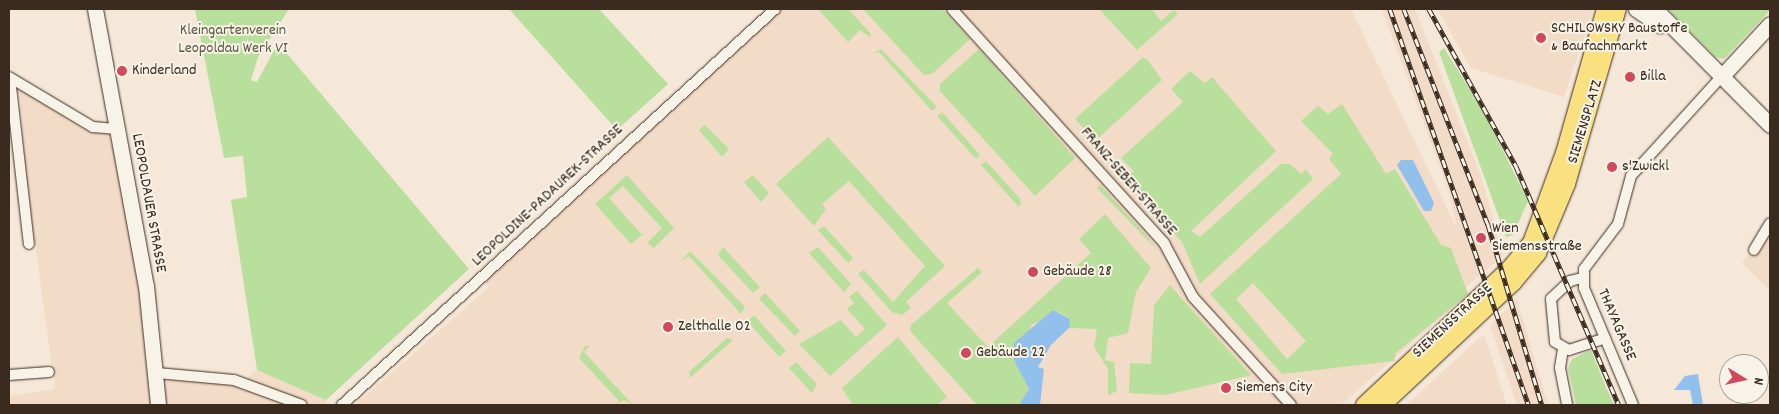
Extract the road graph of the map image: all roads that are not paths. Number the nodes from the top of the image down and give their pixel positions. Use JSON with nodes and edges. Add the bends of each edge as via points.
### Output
{"nodes":[{"id":1,"x":95,"y":9,"type":"edge"},
{"id":2,"x":775,"y":9,"type":"edge"},
{"id":3,"x":952,"y":9,"type":"edge"},
{"id":4,"x":1605,"y":9,"type":"edge"},
{"id":5,"x":1618,"y":9,"type":"edge"},
{"id":6,"x":1636,"y":9,"type":"edge"},
{"id":7,"x":1654,"y":9,"type":"edge"},
{"id":8,"x":1770,"y":24,"type":"edge"},
{"id":9,"x":9,"y":77,"type":"edge"},
{"id":10,"x":1721,"y":77,"type":"junction"},
{"id":11,"x":1770,"y":125,"type":"edge"},
{"id":12,"x":116,"y":129,"type":"junction"},
{"id":13,"x":1770,"y":223,"type":"edge"},
{"id":14,"x":1543,"y":233,"type":"junction"},
{"id":15,"x":28,"y":244,"type":"dead end"},
{"id":16,"x":1754,"y":250,"type":"dead end"},
{"id":17,"x":1582,"y":278,"type":"junction"},
{"id":18,"x":1604,"y":338,"type":"junction"},
{"id":19,"x":1564,"y":349,"type":"junction"},
{"id":20,"x":49,"y":372,"type":"dead end"},
{"id":21,"x":157,"y":373,"type":"junction"},
{"id":22,"x":9,"y":375,"type":"edge"},
{"id":23,"x":158,"y":405,"type":"edge"},
{"id":24,"x":302,"y":405,"type":"edge"},
{"id":25,"x":342,"y":405,"type":"edge"},
{"id":26,"x":1291,"y":405,"type":"edge"},
{"id":27,"x":1364,"y":405,"type":"edge"},
{"id":28,"x":1382,"y":405,"type":"edge"},
{"id":29,"x":1567,"y":405,"type":"edge"},
{"id":30,"x":1633,"y":405,"type":"edge"}],
"edges":[{"from":1,"to":12,"type":"main road","name":"LEOPOLDAUER STRASSE"},
{"from":2,"to":25,"type":"street","name":"LEOPOLDINE-PADAUREK-STRASSE"},
{"from":3,"to":26,"type":"street","name":"FRANZ-SEBEK-STRASSE","via":[[1164,243],[1193,297]]},
{"from":4,"to":14,"type":"main road","name":"SIEMENSPLATZ"},
{"from":5,"to":14,"type":"main road","name":"SIEMENSPLATZ","via":[[1580,144]]},
{"from":6,"to":10,"type":"main road","via":[[1648,14],[1705,71]]},
{"from":7,"to":10,"type":"main road"},
{"from":8,"to":10,"type":"main road"},
{"from":9,"to":12,"type":"street","via":[[93,127]]},
{"from":9,"to":15,"type":"street"},
{"from":10,"to":11,"type":"main road"},
{"from":10,"to":17,"type":"street","name":"THAYAGASSE","via":[[1631,176],[1615,230],[1589,261]]},
{"from":12,"to":21,"type":"main road","name":"LEOPOLDAUER STRASSE"},
{"from":13,"to":16,"type":"street"},
{"from":14,"to":27,"type":"main road","name":"SIEMENSSTRASSE"},
{"from":14,"to":28,"type":"main road","name":"SIEMENSSTRASSE","via":[[1513,283]]},
{"from":17,"to":18,"type":"street","name":"THAYAGASSE"},
{"from":17,"to":19,"type":"street","via":[[1562,286],[1549,303],[1556,342]]},
{"from":18,"to":19,"type":"street","via":[[1576,350]]},
{"from":18,"to":30,"type":"street","name":"THAYAGASSE"},
{"from":19,"to":29,"type":"street","via":[[1560,368]]},
{"from":20,"to":22,"type":"street"},
{"from":21,"to":23,"type":"main road","name":"LEOPOLDAUER STRASSE"},
{"from":21,"to":24,"type":"street","via":[[234,380]]}]}
